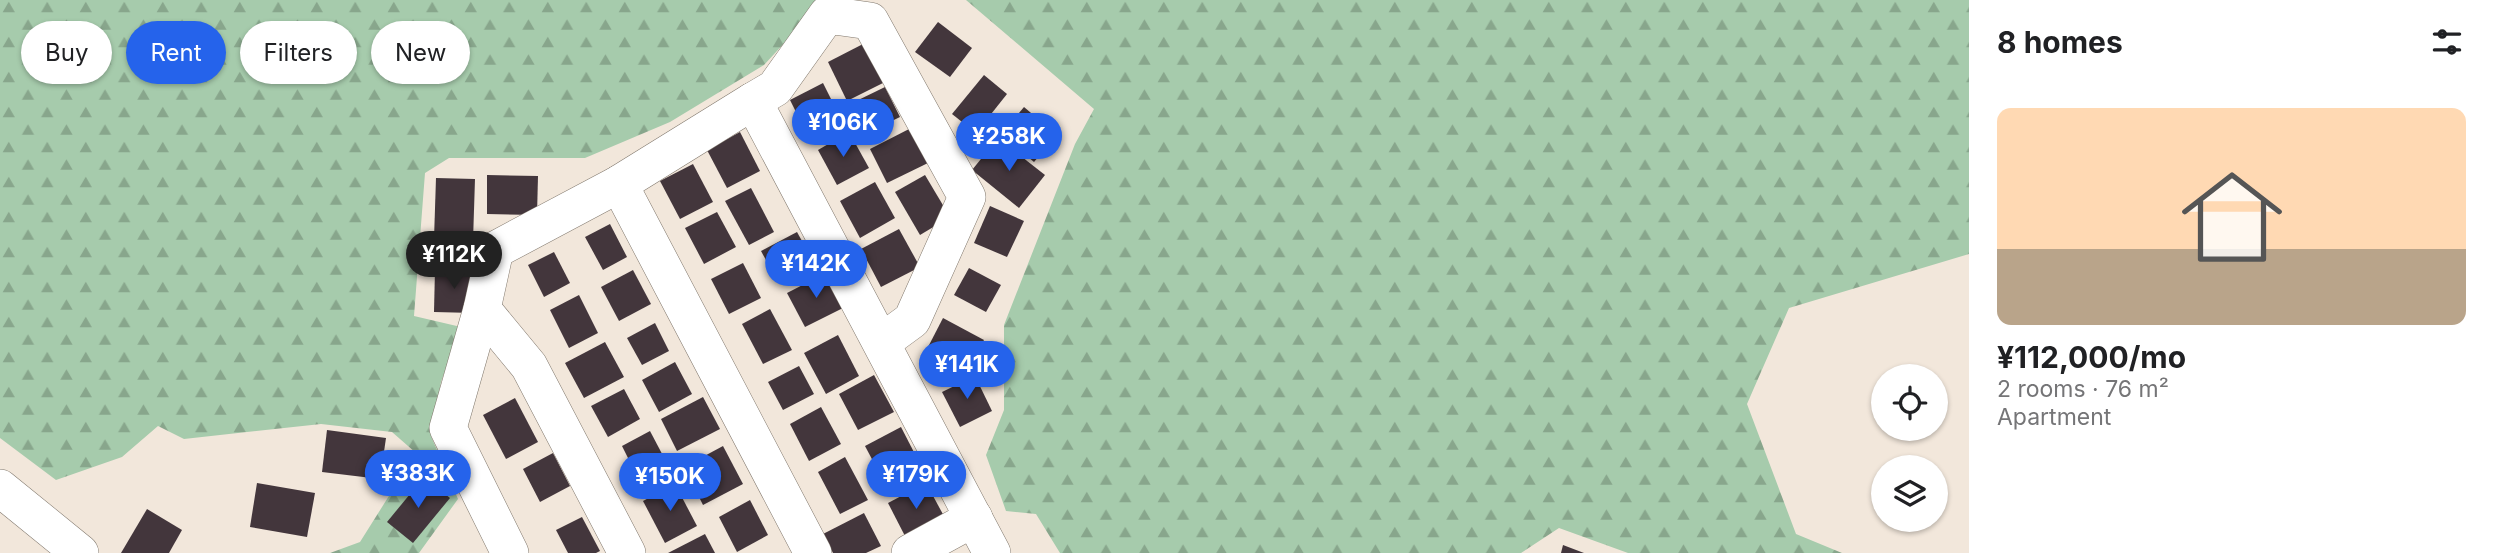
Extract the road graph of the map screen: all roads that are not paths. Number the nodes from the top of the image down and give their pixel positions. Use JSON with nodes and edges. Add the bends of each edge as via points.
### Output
{"nodes":[{"id":1,"x":753,"y":101,"type":"junction"},
{"id":2,"x":619,"y":184,"type":"junction"},
{"id":3,"x":482,"y":309,"type":"junction"},
{"id":4,"x":882,"y":342,"type":"junction"},
{"id":5,"x":0,"y":488,"type":"edge"},
{"id":6,"x":974,"y":518,"type":"junction"},
{"id":7,"x":80,"y":553,"type":"edge"},
{"id":8,"x":510,"y":553,"type":"edge"},
{"id":9,"x":628,"y":553,"type":"edge"},
{"id":10,"x":813,"y":553,"type":"edge"},
{"id":11,"x":910,"y":553,"type":"edge"},
{"id":12,"x":992,"y":553,"type":"edge"}],
"edges":[{"from":1,"to":2,"type":"street"},
{"from":1,"to":4,"type":"street"},
{"from":1,"to":4,"type":"street","via":[[775,88],[827,15],[870,21],[967,197],[912,320]]},
{"from":2,"to":3,"type":"street","via":[[495,250]]},
{"from":2,"to":10,"type":"street"},
{"from":3,"to":8,"type":"street","via":[[448,428]]},
{"from":3,"to":9,"type":"street","via":[[529,366]]},
{"from":4,"to":6,"type":"street"},
{"from":5,"to":7,"type":"street"},
{"from":6,"to":11,"type":"street"},
{"from":6,"to":12,"type":"street"}]}
